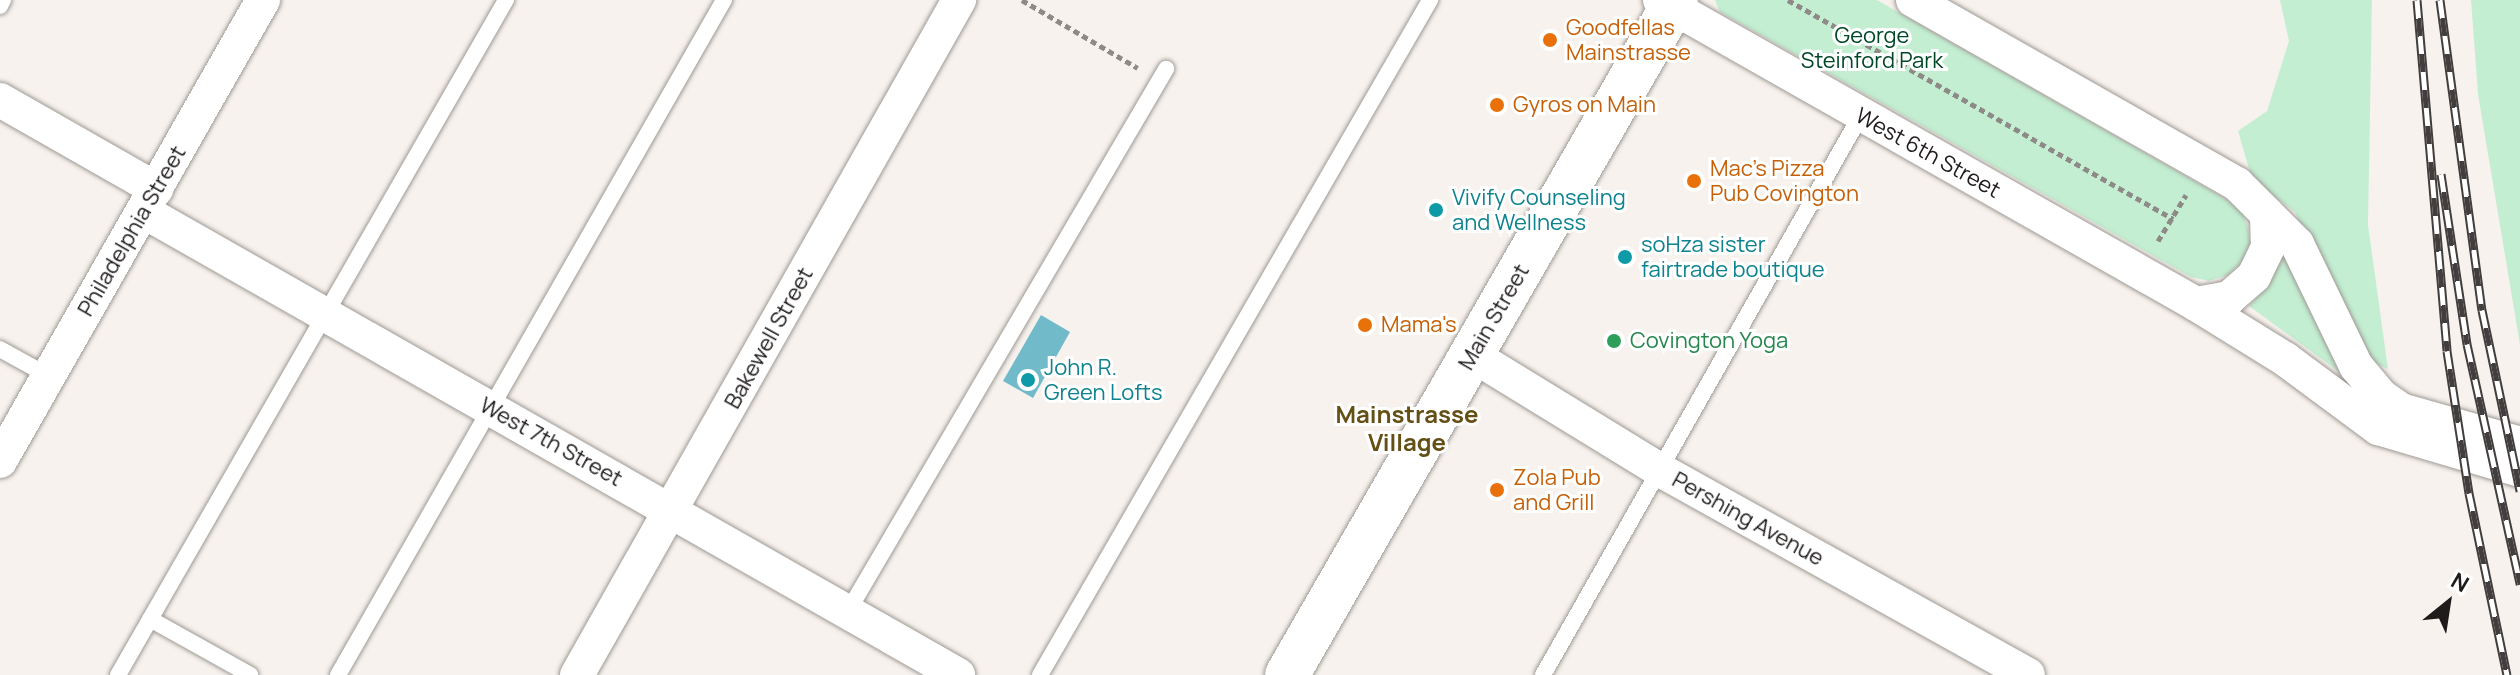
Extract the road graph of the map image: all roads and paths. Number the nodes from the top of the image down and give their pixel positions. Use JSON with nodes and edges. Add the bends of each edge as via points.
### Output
{"nodes":[{"id":1,"x":3,"y":0,"type":"edge"},
{"id":2,"x":263,"y":0,"type":"edge"},
{"id":3,"x":506,"y":0,"type":"edge"},
{"id":4,"x":724,"y":0,"type":"edge"},
{"id":5,"x":959,"y":0,"type":"edge"},
{"id":6,"x":1022,"y":0,"type":"edge"},
{"id":7,"x":1430,"y":0,"type":"edge"},
{"id":8,"x":1788,"y":0,"type":"edge"},
{"id":9,"x":1670,"y":2,"type":"edge"},
{"id":10,"x":1921,"y":2,"type":"edge"},
{"id":11,"x":0,"y":6,"type":"edge"},
{"id":12,"x":1163,"y":75,"type":"joint"},
{"id":13,"x":0,"y":100,"type":"edge"},
{"id":14,"x":1861,"y":115,"type":"junction"},
{"id":15,"x":149,"y":200,"type":"junction"},
{"id":16,"x":2267,"y":214,"type":"junction"},
{"id":17,"x":2150,"y":253,"type":"dead end"},
{"id":18,"x":2196,"y":304,"type":"junction"},
{"id":19,"x":325,"y":316,"type":"junction"},
{"id":20,"x":0,"y":349,"type":"edge"},
{"id":21,"x":1472,"y":355,"type":"junction"},
{"id":22,"x":49,"y":376,"type":"junction"},
{"id":23,"x":490,"y":409,"type":"junction"},
{"id":24,"x":2520,"y":444,"type":"edge"},
{"id":25,"x":0,"y":461,"type":"edge"},
{"id":26,"x":1660,"y":470,"type":"junction"},
{"id":27,"x":2520,"y":470,"type":"edge"},
{"id":28,"x":672,"y":511,"type":"junction"},
{"id":29,"x":847,"y":613,"type":"junction"},
{"id":30,"x":150,"y":619,"type":"junction"},
{"id":31,"x":118,"y":675,"type":"edge"},
{"id":32,"x":250,"y":675,"type":"edge"},
{"id":33,"x":338,"y":675,"type":"edge"},
{"id":34,"x":577,"y":675,"type":"edge"},
{"id":35,"x":958,"y":675,"type":"edge"},
{"id":36,"x":1040,"y":675,"type":"edge"},
{"id":37,"x":1287,"y":675,"type":"edge"},
{"id":38,"x":1543,"y":675,"type":"edge"},
{"id":39,"x":2028,"y":675,"type":"edge"}],
"edges":[{"from":1,"to":11,"type":"lane"},
{"from":2,"to":15,"type":"street","name":"Philadelphia Street"},
{"from":3,"to":19,"type":"lane"},
{"from":4,"to":23,"type":"lane"},
{"from":5,"to":28,"type":"street","name":"Bakewell Street"},
{"from":6,"to":12,"type":"path"},
{"from":7,"to":36,"type":"lane"},
{"from":8,"to":17,"type":"path","via":[[2173,219]]},
{"from":9,"to":14,"type":"street","name":"West 6th Street"},
{"from":9,"to":21,"type":"main road","name":"Main Street"},
{"from":10,"to":16,"type":"street","via":[[2237,184]]},
{"from":12,"to":29,"type":"lane"},
{"from":13,"to":15,"type":"street","name":"West 7th Street"},
{"from":14,"to":18,"type":"street","name":"West 6th Street"},
{"from":14,"to":26,"type":"lane"},
{"from":15,"to":19,"type":"street","name":"West 7th Street"},
{"from":15,"to":22,"type":"street","name":"Philadelphia Street"},
{"from":16,"to":18,"type":"street","via":[[2268,247],[2254,276],[2229,298]]},
{"from":16,"to":24,"type":"street","via":[[2311,265],[2356,366],[2381,396],[2401,410]]},
{"from":18,"to":27,"type":"street","name":"West 6th Street","via":[[2393,436]]},
{"from":19,"to":23,"type":"street","name":"West 7th Street"},
{"from":19,"to":30,"type":"lane"},
{"from":20,"to":22,"type":"lane"},
{"from":21,"to":26,"type":"street","name":"Pershing Avenue"},
{"from":21,"to":37,"type":"main road","name":"Main Street"},
{"from":22,"to":25,"type":"street","name":"Philadelphia Street"},
{"from":23,"to":28,"type":"street","name":"West 7th Street"},
{"from":23,"to":33,"type":"lane"},
{"from":26,"to":38,"type":"lane"},
{"from":26,"to":39,"type":"street","name":"Pershing Avenue"},
{"from":28,"to":29,"type":"street","name":"West 7th Street"},
{"from":28,"to":34,"type":"street","name":"Bakewell Street"},
{"from":29,"to":35,"type":"street","name":"West 7th Street"},
{"from":30,"to":31,"type":"lane"},
{"from":30,"to":32,"type":"lane"}]}
